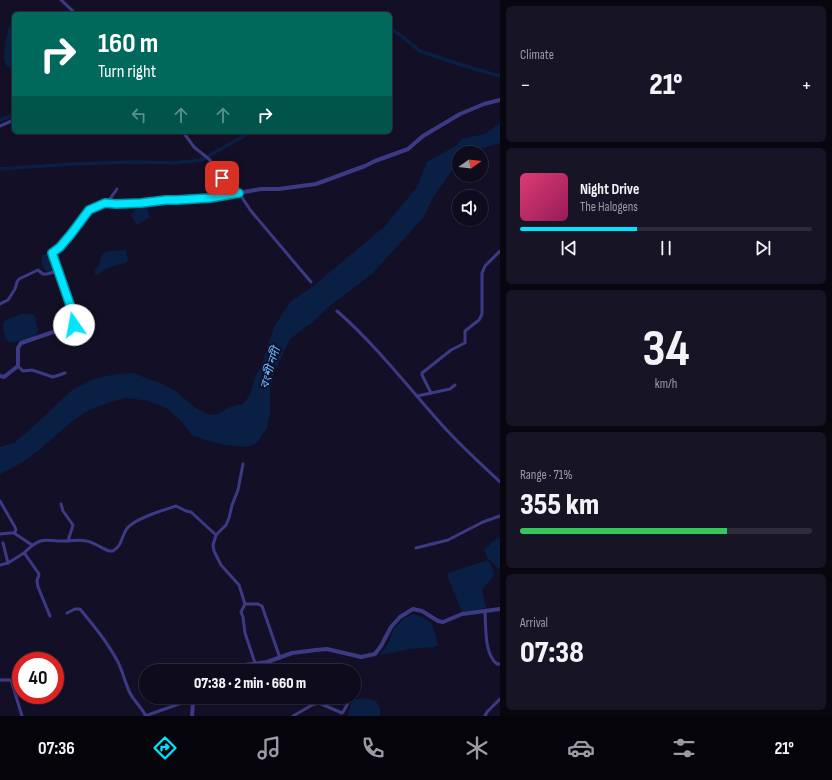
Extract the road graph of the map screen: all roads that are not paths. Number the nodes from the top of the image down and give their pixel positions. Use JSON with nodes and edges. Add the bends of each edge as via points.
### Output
{"nodes":[{"id":1,"x":61,"y":0,"type":"edge"},
{"id":2,"x":74,"y":12,"type":"edge"},
{"id":3,"x":500,"y":100,"type":"edge"},
{"id":4,"x":12,"y":121,"type":"edge"},
{"id":5,"x":0,"y":126,"type":"edge"},
{"id":6,"x":184,"y":134,"type":"edge"},
{"id":7,"x":117,"y":189,"type":"dead end"},
{"id":8,"x":239,"y":193,"type":"junction"},
{"id":9,"x":108,"y":203,"type":"junction"},
{"id":10,"x":500,"y":251,"type":"edge"},
{"id":11,"x":58,"y":271,"type":"junction"},
{"id":12,"x":311,"y":282,"type":"dead end"},
{"id":13,"x":0,"y":304,"type":"edge"},
{"id":14,"x":337,"y":311,"type":"dead end"},
{"id":15,"x":18,"y":366,"type":"junction"},
{"id":16,"x":65,"y":373,"type":"dead end"},
{"id":17,"x":0,"y":376,"type":"edge"},
{"id":18,"x":455,"y":385,"type":"dead end"},
{"id":19,"x":431,"y":393,"type":"junction"},
{"id":20,"x":417,"y":396,"type":"junction"},
{"id":21,"x":243,"y":464,"type":"dead end"},
{"id":22,"x":500,"y":482,"type":"edge"},
{"id":23,"x":0,"y":501,"type":"edge"},
{"id":24,"x":61,"y":504,"type":"dead end"},
{"id":25,"x":500,"y":516,"type":"edge"},
{"id":26,"x":14,"y":533,"type":"junction"},
{"id":27,"x":0,"y":534,"type":"edge"},
{"id":28,"x":216,"y":535,"type":"junction"},
{"id":29,"x":68,"y":541,"type":"junction"},
{"id":30,"x":3,"y":543,"type":"dead end"},
{"id":31,"x":32,"y":545,"type":"junction"},
{"id":32,"x":416,"y":548,"type":"dead end"},
{"id":33,"x":24,"y":552,"type":"junction"},
{"id":34,"x":8,"y":563,"type":"junction"},
{"id":35,"x":0,"y":565,"type":"edge"},
{"id":36,"x":245,"y":604,"type":"junction"},
{"id":37,"x":500,"y":609,"type":"edge"},
{"id":38,"x":485,"y":611,"type":"junction"},
{"id":39,"x":67,"y":613,"type":"dead end"},
{"id":40,"x":50,"y":616,"type":"dead end"},
{"id":41,"x":280,"y":658,"type":"junction"},
{"id":42,"x":255,"y":664,"type":"joint"},
{"id":43,"x":500,"y":664,"type":"edge"},
{"id":44,"x":0,"y":680,"type":"edge"},
{"id":45,"x":500,"y":699,"type":"edge"},
{"id":46,"x":178,"y":704,"type":"edge"},
{"id":47,"x":193,"y":704,"type":"edge"},
{"id":48,"x":316,"y":704,"type":"edge"},
{"id":49,"x":321,"y":704,"type":"edge"},
{"id":50,"x":348,"y":704,"type":"edge"},
{"id":51,"x":343,"y":714,"type":"edge"},
{"id":52,"x":22,"y":716,"type":"edge"},
{"id":53,"x":146,"y":716,"type":"edge"},
{"id":54,"x":192,"y":716,"type":"edge"},
{"id":55,"x":293,"y":716,"type":"edge"},
{"id":56,"x":485,"y":716,"type":"edge"}],
"edges":[{"from":1,"to":2,"type":"street"},
{"from":3,"to":8,"type":"street","via":[[460,114],[423,136],[408,149],[325,181],[292,188]]},
{"from":4,"to":5,"type":"street"},
{"from":6,"to":8,"type":"street","via":[[192,145],[208,158],[215,171]]},
{"from":7,"to":9,"type":"street"},
{"from":8,"to":9,"type":"street","via":[[210,198]]},
{"from":8,"to":12,"type":"street"},
{"from":9,"to":11,"type":"street","via":[[89,210],[60,247],[52,253]]},
{"from":10,"to":19,"type":"street","via":[[482,273],[482,314],[479,320],[464,331],[465,343],[451,350],[422,373]]},
{"from":11,"to":13,"type":"street","via":[[43,274],[38,270],[20,279],[8,300]]},
{"from":11,"to":15,"type":"street","via":[[74,316],[74,325],[21,343],[18,348]]},
{"from":14,"to":20,"type":"street"},
{"from":15,"to":16,"type":"street","via":[[23,371],[32,370],[53,378]]},
{"from":15,"to":17,"type":"street","via":[[4,377]]},
{"from":18,"to":19,"type":"street"},
{"from":19,"to":20,"type":"street"},
{"from":20,"to":22,"type":"street","via":[[444,427]]},
{"from":21,"to":28,"type":"street","via":[[238,490],[226,526]]},
{"from":23,"to":26,"type":"street","via":[[15,526]]},
{"from":24,"to":29,"type":"street","via":[[73,524]]},
{"from":25,"to":32,"type":"street","via":[[448,540]]},
{"from":26,"to":27,"type":"street"},
{"from":26,"to":31,"type":"street"},
{"from":28,"to":29,"type":"street","via":[[191,512],[176,506],[132,524],[126,529],[120,545],[113,551],[88,541]]},
{"from":28,"to":36,"type":"street","via":[[214,551],[221,565],[239,585]]},
{"from":29,"to":31,"type":"street","via":[[45,539]]},
{"from":30,"to":34,"type":"street"},
{"from":31,"to":33,"type":"street"},
{"from":33,"to":34,"type":"street"},
{"from":33,"to":40,"type":"street","via":[[39,574],[38,587]]},
{"from":34,"to":35,"type":"street"},
{"from":36,"to":41,"type":"street","via":[[262,606]]},
{"from":36,"to":42,"type":"street","via":[[241,612],[244,631]]},
{"from":37,"to":38,"type":"street"},
{"from":38,"to":41,"type":"street","via":[[462,614],[443,622],[419,610],[412,610],[400,617],[391,627],[373,655],[361,657],[327,649],[300,652]]},
{"from":38,"to":43,"type":"street","via":[[488,645],[494,662]]},
{"from":39,"to":53,"type":"street","via":[[80,609],[90,620],[117,660],[130,694]]},
{"from":41,"to":42,"type":"street"},
{"from":44,"to":52,"type":"street","via":[[11,680]]},
{"from":45,"to":56,"type":"street"},
{"from":46,"to":53,"type":"street"},
{"from":47,"to":54,"type":"street"},
{"from":48,"to":55,"type":"street"},
{"from":49,"to":51,"type":"street"},
{"from":50,"to":51,"type":"street"}]}
